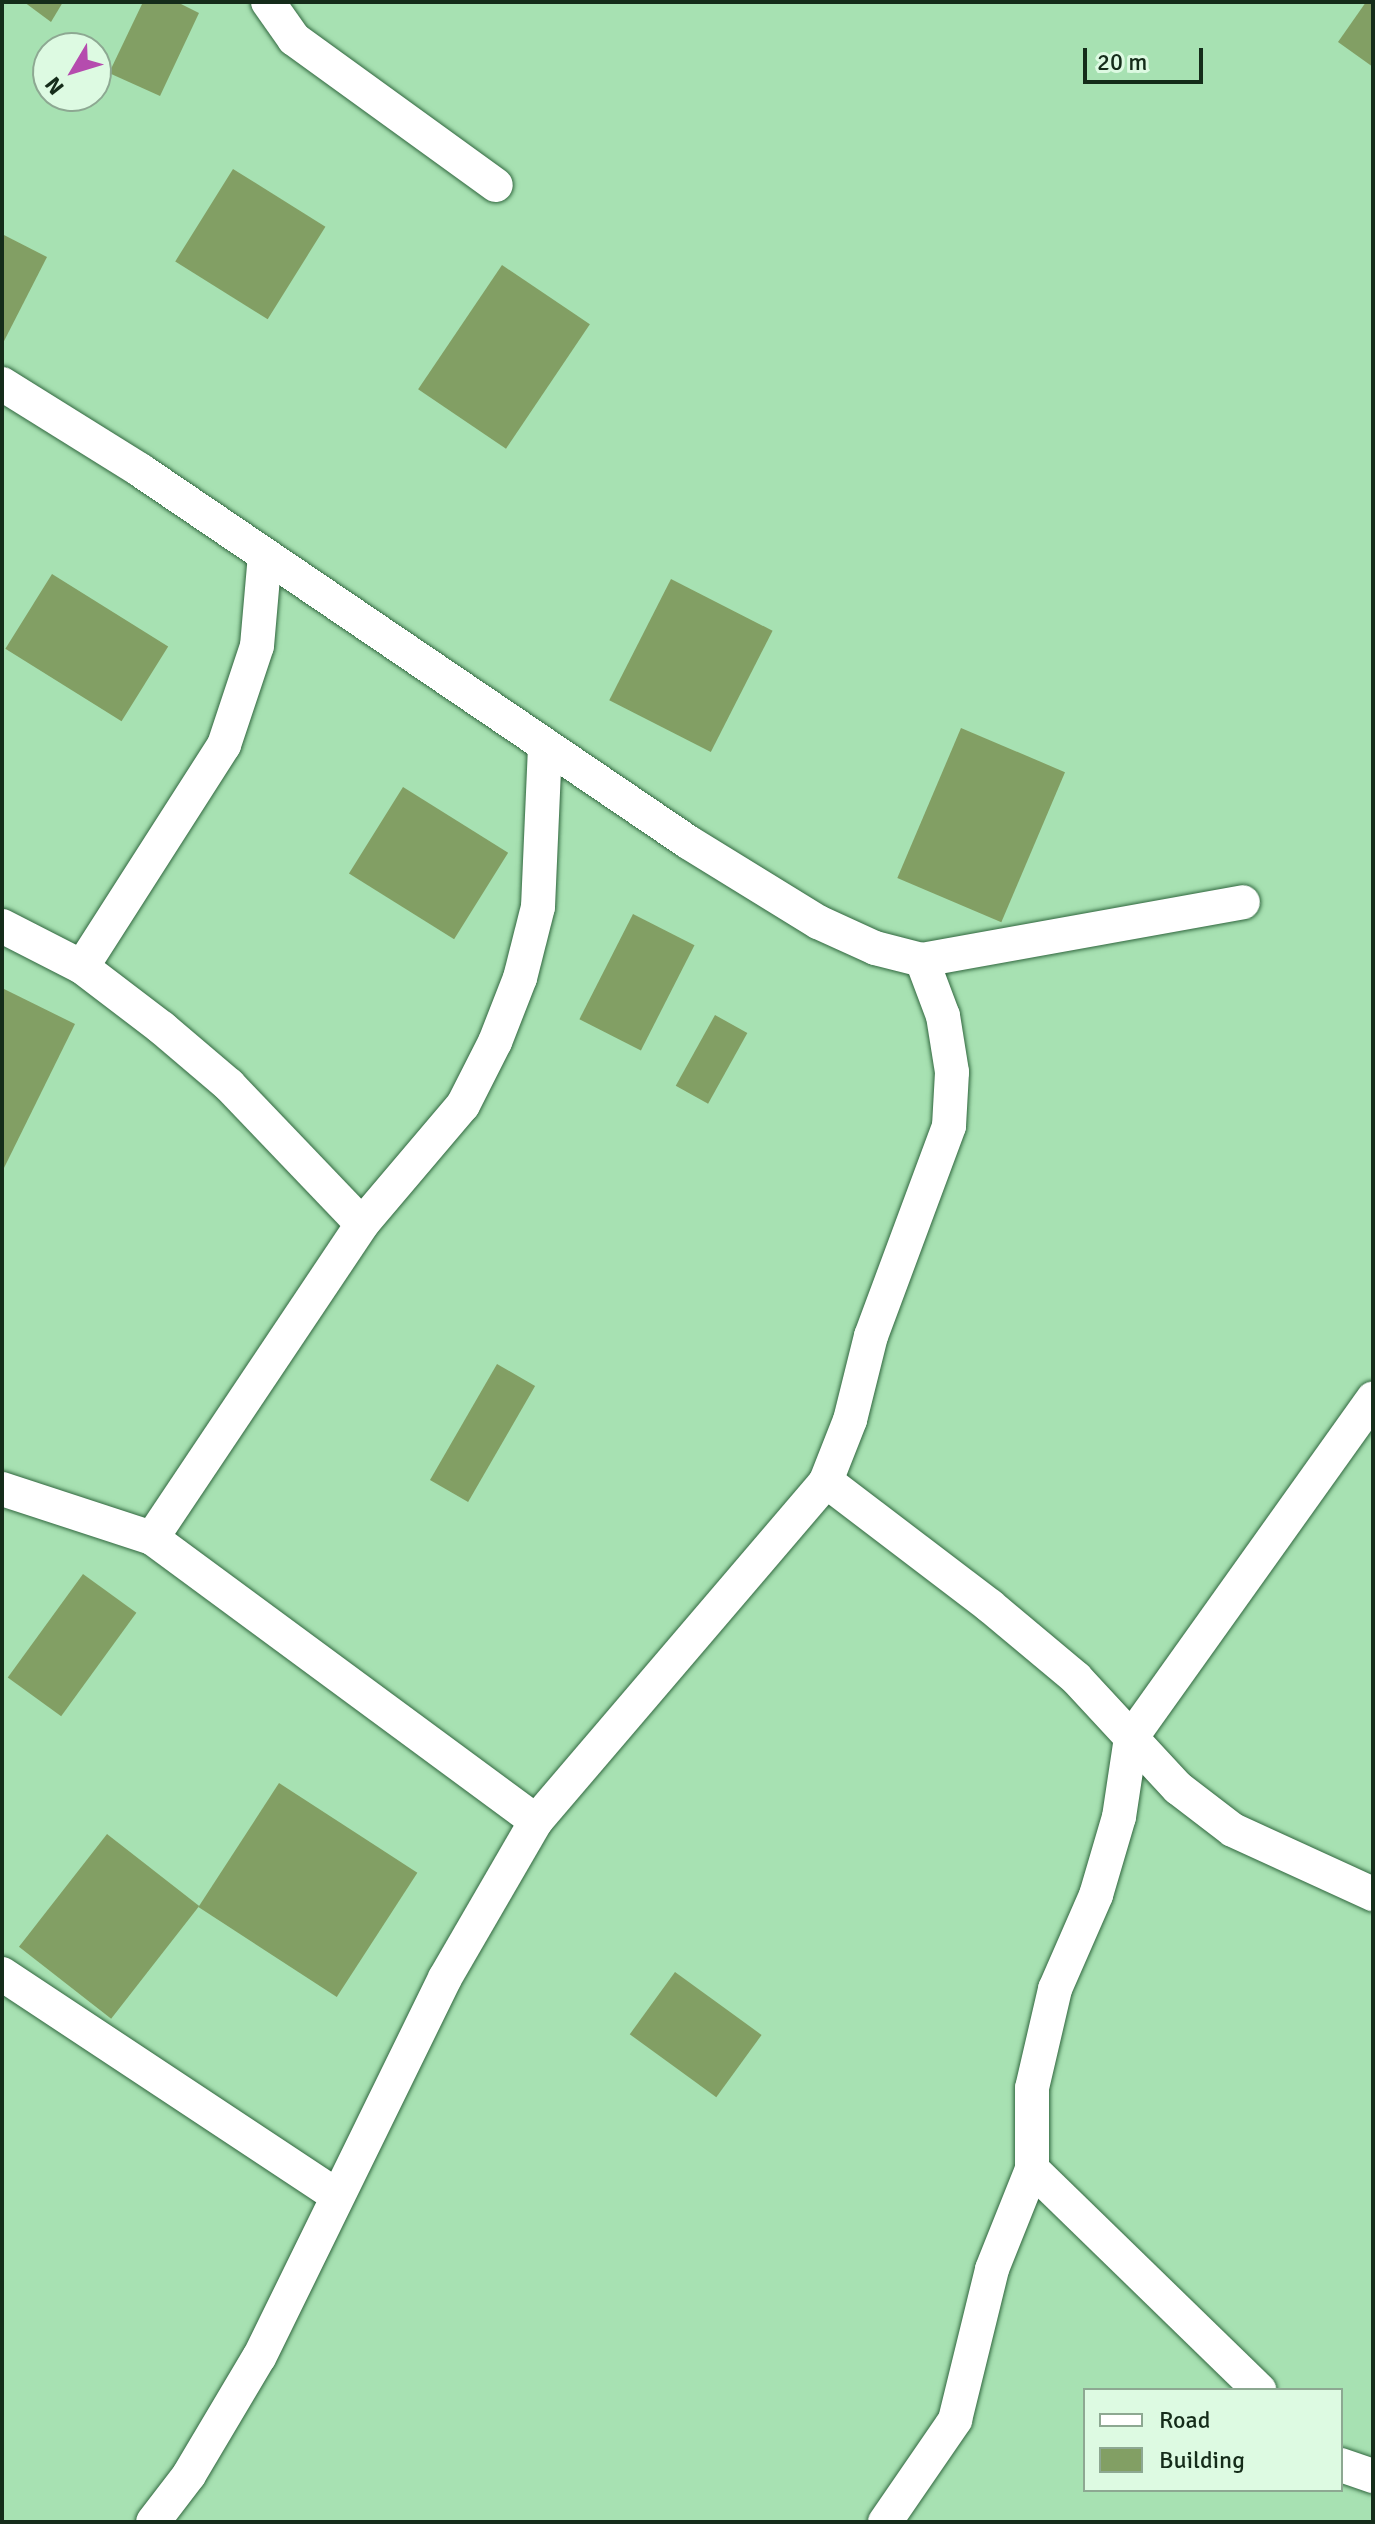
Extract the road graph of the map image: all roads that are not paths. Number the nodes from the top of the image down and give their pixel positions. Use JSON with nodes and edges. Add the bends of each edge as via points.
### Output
{"nodes":[{"id":1,"x":268,"y":2,"type":"edge"},
{"id":2,"x":496,"y":185,"type":"dead end"},
{"id":3,"x":2,"y":384,"type":"edge"},
{"id":4,"x":265,"y":555,"type":"junction"},
{"id":5,"x":545,"y":745,"type":"junction"},
{"id":6,"x":1243,"y":902,"type":"dead end"},
{"id":7,"x":2,"y":926,"type":"edge"},
{"id":8,"x":922,"y":960,"type":"junction"},
{"id":9,"x":82,"y":967,"type":"junction"},
{"id":10,"x":362,"y":1224,"type":"junction"},
{"id":11,"x":1373,"y":1399,"type":"edge"},
{"id":12,"x":826,"y":1481,"type":"junction"},
{"id":13,"x":2,"y":1489,"type":"edge"},
{"id":14,"x":152,"y":1538,"type":"junction"},
{"id":15,"x":1131,"y":1738,"type":"junction"},
{"id":16,"x":536,"y":1821,"type":"junction"},
{"id":17,"x":1373,"y":1894,"type":"edge"},
{"id":18,"x":2,"y":1974,"type":"edge"},
{"id":19,"x":1032,"y":2169,"type":"junction"},
{"id":20,"x":337,"y":2196,"type":"junction"},
{"id":21,"x":1257,"y":2388,"type":"edge"},
{"id":22,"x":1343,"y":2466,"type":"edge"},
{"id":23,"x":1373,"y":2476,"type":"edge"},
{"id":24,"x":153,"y":2522,"type":"edge"},
{"id":25,"x":885,"y":2522,"type":"edge"}],
"edges":[{"from":1,"to":2,"type":"street","via":[[294,39]]},
{"from":3,"to":4,"type":"street"},
{"from":4,"to":5,"type":"street"},
{"from":4,"to":9,"type":"street","via":[[257,646],[224,745]]},
{"from":5,"to":8,"type":"street","via":[[818,922],[875,948]]},
{"from":5,"to":10,"type":"street","via":[[538,907],[520,978],[463,1105]]},
{"from":6,"to":8,"type":"street"},
{"from":7,"to":9,"type":"street"},
{"from":8,"to":12,"type":"street","via":[[943,1016],[950,1058],[949,1126],[871,1336],[850,1420]]},
{"from":9,"to":10,"type":"street","via":[[229,1085]]},
{"from":10,"to":14,"type":"street"},
{"from":11,"to":15,"type":"street"},
{"from":12,"to":15,"type":"street","via":[[1076,1678]]},
{"from":12,"to":16,"type":"street"},
{"from":13,"to":14,"type":"street"},
{"from":14,"to":16,"type":"street"},
{"from":15,"to":17,"type":"street","via":[[1178,1788],[1233,1830]]},
{"from":15,"to":19,"type":"street","via":[[1119,1817],[1096,1895],[1055,1989],[1035,2074]]},
{"from":16,"to":20,"type":"street","via":[[445,1978]]},
{"from":18,"to":20,"type":"street"},
{"from":19,"to":21,"type":"street"},
{"from":19,"to":25,"type":"street","via":[[992,2269],[955,2420]]},
{"from":20,"to":24,"type":"street","via":[[259,2357],[189,2475]]},
{"from":22,"to":23,"type":"street"}]}
